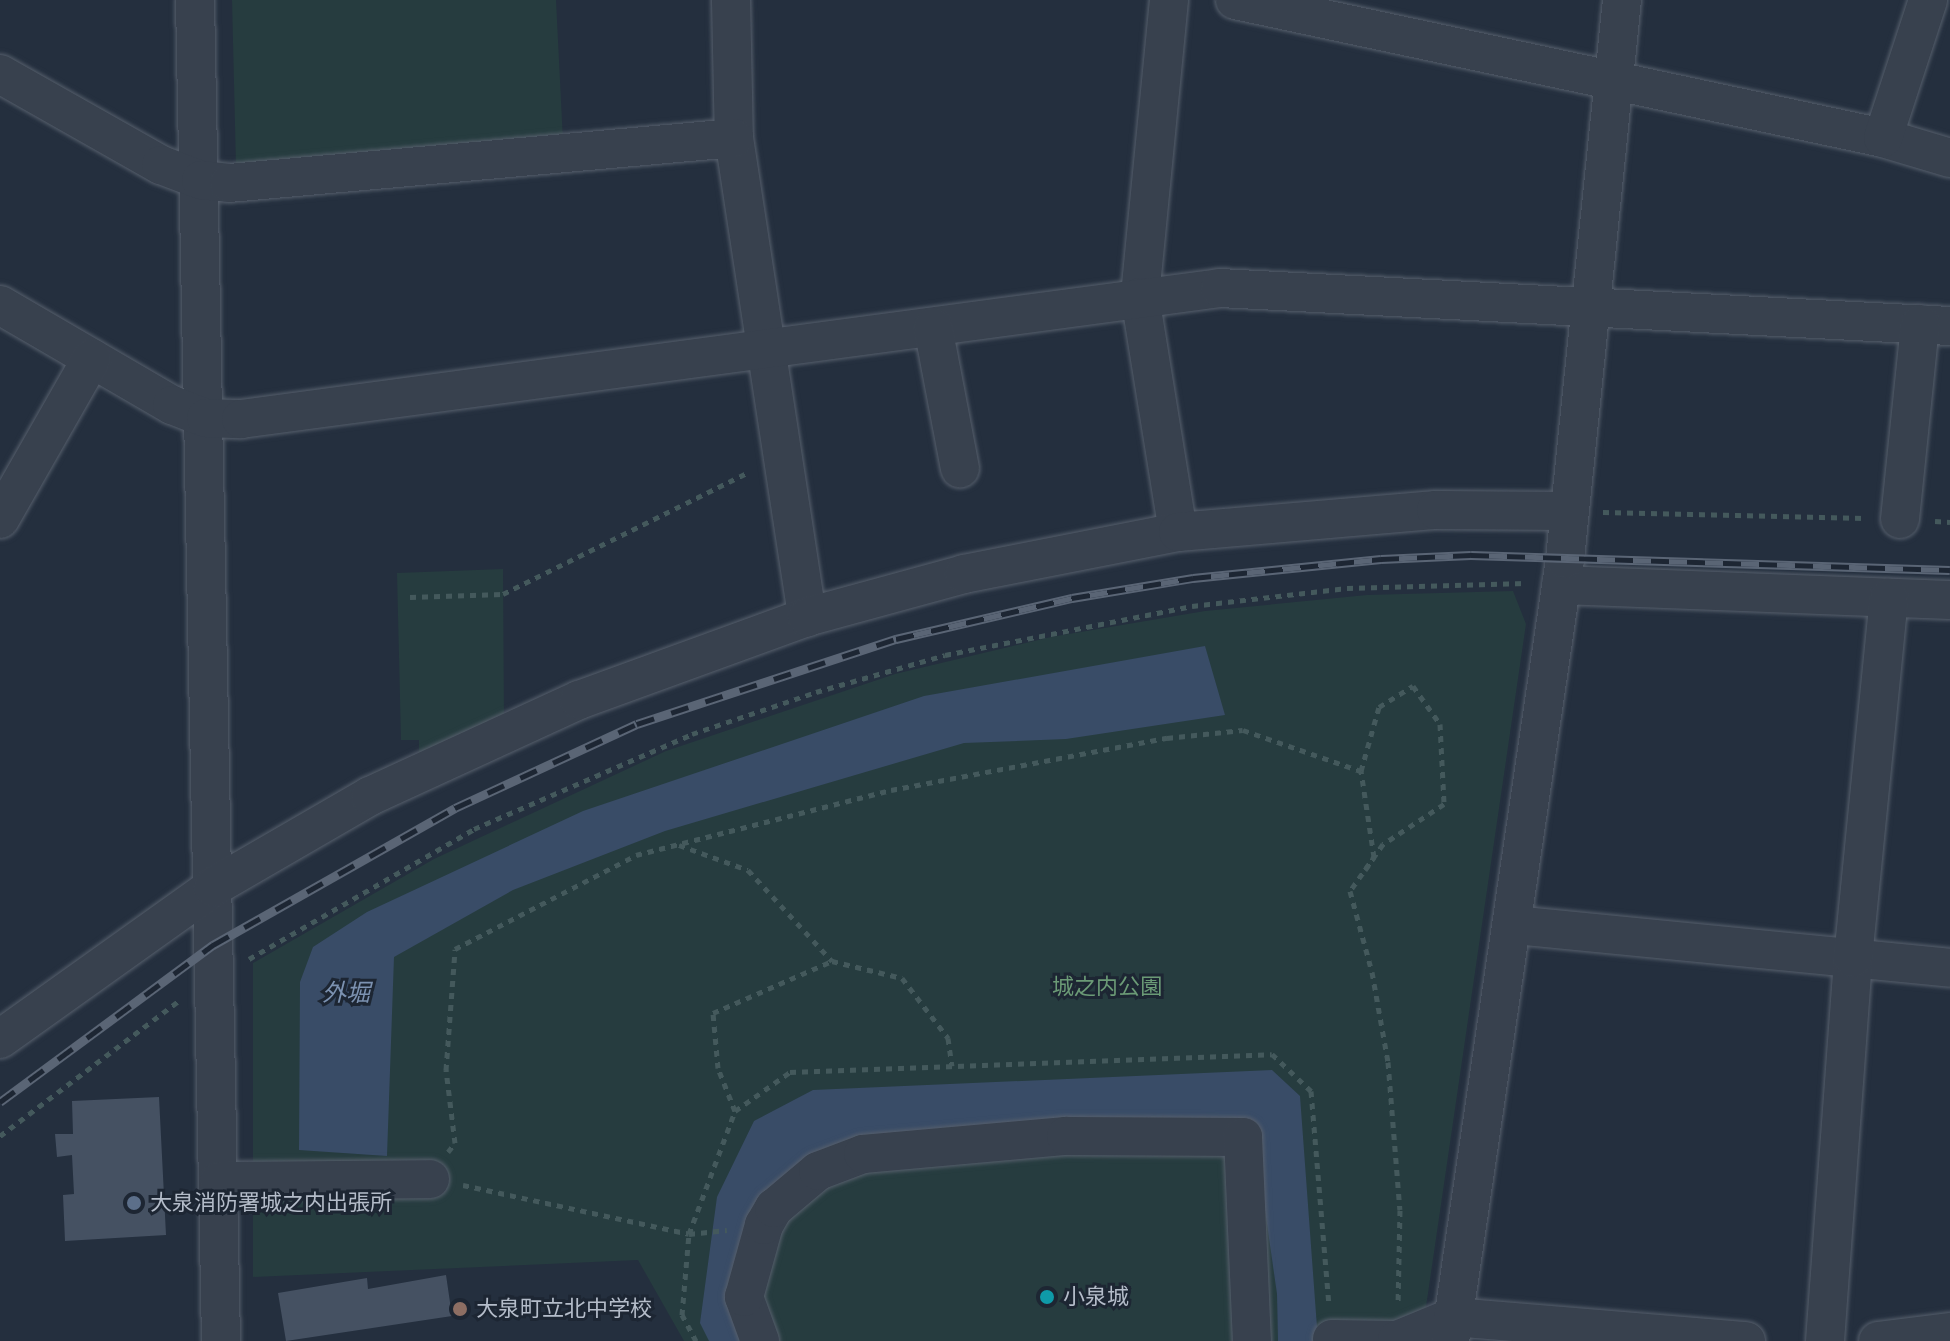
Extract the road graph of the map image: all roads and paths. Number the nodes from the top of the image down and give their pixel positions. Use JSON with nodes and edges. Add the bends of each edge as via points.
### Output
{"nodes":[{"id":1,"x":195,"y":0,"type":"edge"},
{"id":2,"x":731,"y":0,"type":"edge"},
{"id":3,"x":1169,"y":0,"type":"edge"},
{"id":4,"x":1235,"y":0,"type":"edge"},
{"id":5,"x":1622,"y":0,"type":"edge"},
{"id":6,"x":1928,"y":0,"type":"edge"},
{"id":7,"x":0,"y":74,"type":"edge"},
{"id":8,"x":1615,"y":80,"type":"junction"},
{"id":9,"x":734,"y":138,"type":"junction"},
{"id":10,"x":1883,"y":138,"type":"junction"},
{"id":11,"x":1950,"y":158,"type":"edge"},
{"id":12,"x":201,"y":180,"type":"junction"},
{"id":13,"x":1140,"y":297,"type":"junction"},
{"id":14,"x":0,"y":305,"type":"edge"},
{"id":15,"x":1593,"y":310,"type":"junction"},
{"id":16,"x":1935,"y":325,"type":"edge"},
{"id":17,"x":933,"y":327,"type":"junction"},
{"id":18,"x":762,"y":348,"type":"junction"},
{"id":19,"x":92,"y":358,"type":"junction"},
{"id":20,"x":206,"y":418,"type":"junction"},
{"id":21,"x":785,"y":462,"type":"junction"},
{"id":22,"x":960,"y":468,"type":"dead end"},
{"id":23,"x":1569,"y":511,"type":"junction"},
{"id":24,"x":0,"y":519,"type":"edge"},
{"id":25,"x":1900,"y":519,"type":"junction"},
{"id":26,"x":1950,"y":522,"type":"edge"},
{"id":27,"x":1178,"y":532,"type":"junction"},
{"id":28,"x":1550,"y":584,"type":"junction"},
{"id":29,"x":410,"y":597,"type":"dead end"},
{"id":30,"x":1889,"y":598,"type":"junction"},
{"id":31,"x":1950,"y":600,"type":"edge"},
{"id":32,"x":807,"y":617,"type":"junction"},
{"id":33,"x":1361,"y":771,"type":"junction"},
{"id":34,"x":678,"y":845,"type":"junction"},
{"id":35,"x":1365,"y":870,"type":"dead end"},
{"id":36,"x":213,"y":887,"type":"junction"},
{"id":37,"x":1514,"y":925,"type":"junction"},
{"id":38,"x":1853,"y":958,"type":"junction"},
{"id":39,"x":832,"y":961,"type":"junction"},
{"id":40,"x":240,"y":965,"type":"dead end"},
{"id":41,"x":1950,"y":968,"type":"edge"},
{"id":42,"x":189,"y":997,"type":"dead end"},
{"id":43,"x":0,"y":1039,"type":"edge"},
{"id":44,"x":952,"y":1066,"type":"dead end"},
{"id":45,"x":735,"y":1111,"type":"dead end"},
{"id":46,"x":0,"y":1136,"type":"edge"},
{"id":47,"x":430,"y":1179,"type":"junction"},
{"id":48,"x":219,"y":1181,"type":"junction"},
{"id":49,"x":689,"y":1234,"type":"dead end"},
{"id":50,"x":1451,"y":1329,"type":"edge"},
{"id":51,"x":1950,"y":1332,"type":"edge"},
{"id":52,"x":1332,"y":1339,"type":"dead end"},
{"id":53,"x":1397,"y":1340,"type":"edge"},
{"id":54,"x":221,"y":1341,"type":"edge"},
{"id":55,"x":760,"y":1341,"type":"edge"},
{"id":56,"x":1252,"y":1341,"type":"edge"},
{"id":57,"x":1746,"y":1341,"type":"edge"},
{"id":58,"x":1825,"y":1341,"type":"edge"},
{"id":59,"x":1878,"y":1341,"type":"edge"}],
"edges":[{"from":1,"to":12,"type":"street"},
{"from":2,"to":9,"type":"street"},
{"from":3,"to":13,"type":"street"},
{"from":4,"to":8,"type":"street"},
{"from":5,"to":8,"type":"street"},
{"from":6,"to":10,"type":"street"},
{"from":7,"to":12,"type":"street","via":[[161,165]]},
{"from":8,"to":10,"type":"street"},
{"from":8,"to":15,"type":"street"},
{"from":9,"to":12,"type":"street","via":[[245,183]]},
{"from":9,"to":18,"type":"street"},
{"from":10,"to":11,"type":"street"},
{"from":12,"to":20,"type":"street"},
{"from":13,"to":15,"type":"street","via":[[1261,288]]},
{"from":13,"to":17,"type":"street"},
{"from":13,"to":27,"type":"street"},
{"from":14,"to":19,"type":"street"},
{"from":15,"to":16,"type":"street"},
{"from":15,"to":23,"type":"street"},
{"from":16,"to":25,"type":"street"},
{"from":17,"to":18,"type":"street"},
{"from":17,"to":22,"type":"street"},
{"from":18,"to":20,"type":"street","via":[[241,419]]},
{"from":18,"to":21,"type":"street","via":[[772,368]]},
{"from":19,"to":20,"type":"street","via":[[172,405]]},
{"from":19,"to":24,"type":"street"},
{"from":20,"to":36,"type":"street"},
{"from":21,"to":29,"type":"path","via":[[752,471],[503,594]]},
{"from":21,"to":32,"type":"street"},
{"from":23,"to":25,"type":"path"},
{"from":23,"to":27,"type":"street","via":[[1436,510]]},
{"from":23,"to":28,"type":"street"},
{"from":25,"to":26,"type":"path"},
{"from":27,"to":32,"type":"street","via":[[964,574]]},
{"from":28,"to":30,"type":"street"},
{"from":28,"to":37,"type":"street"},
{"from":28,"to":40,"type":"path","via":[[1362,587],[1192,606],[945,655],[816,692],[678,740],[474,829]]},
{"from":30,"to":31,"type":"street"},
{"from":30,"to":38,"type":"street"},
{"from":32,"to":36,"type":"street","via":[[667,665],[454,754]]},
{"from":33,"to":34,"type":"path","via":[[1243,730],[1213,733],[891,790]]},
{"from":33,"to":35,"type":"path","via":[[1374,857]]},
{"from":33,"to":53,"type":"path","via":[[1379,707],[1413,686],[1440,724],[1444,804],[1383,844],[1350,891],[1388,1062],[1400,1210]]},
{"from":34,"to":39,"type":"path","via":[[748,870]]},
{"from":34,"to":47,"type":"path","via":[[636,855],[455,949],[446,1070],[455,1143]]},
{"from":36,"to":43,"type":"street"},
{"from":36,"to":48,"type":"street"},
{"from":37,"to":38,"type":"street"},
{"from":37,"to":50,"type":"street"},
{"from":38,"to":41,"type":"street"},
{"from":38,"to":58,"type":"street"},
{"from":39,"to":44,"type":"path","via":[[902,978],[948,1038]]},
{"from":39,"to":45,"type":"path","via":[[713,1013],[718,1068]]},
{"from":42,"to":46,"type":"path","via":[[127,1037]]},
{"from":47,"to":48,"type":"street"},
{"from":47,"to":49,"type":"path"},
{"from":48,"to":54,"type":"street"},
{"from":50,"to":53,"type":"street"},
{"from":50,"to":57,"type":"street"},
{"from":51,"to":59,"type":"street"},
{"from":52,"to":53,"type":"street"},
{"from":55,"to":56,"type":"street","via":[[744,1297],[764,1225],[774,1208],[818,1171],[863,1154],[1066,1136],[1243,1137]]}]}
